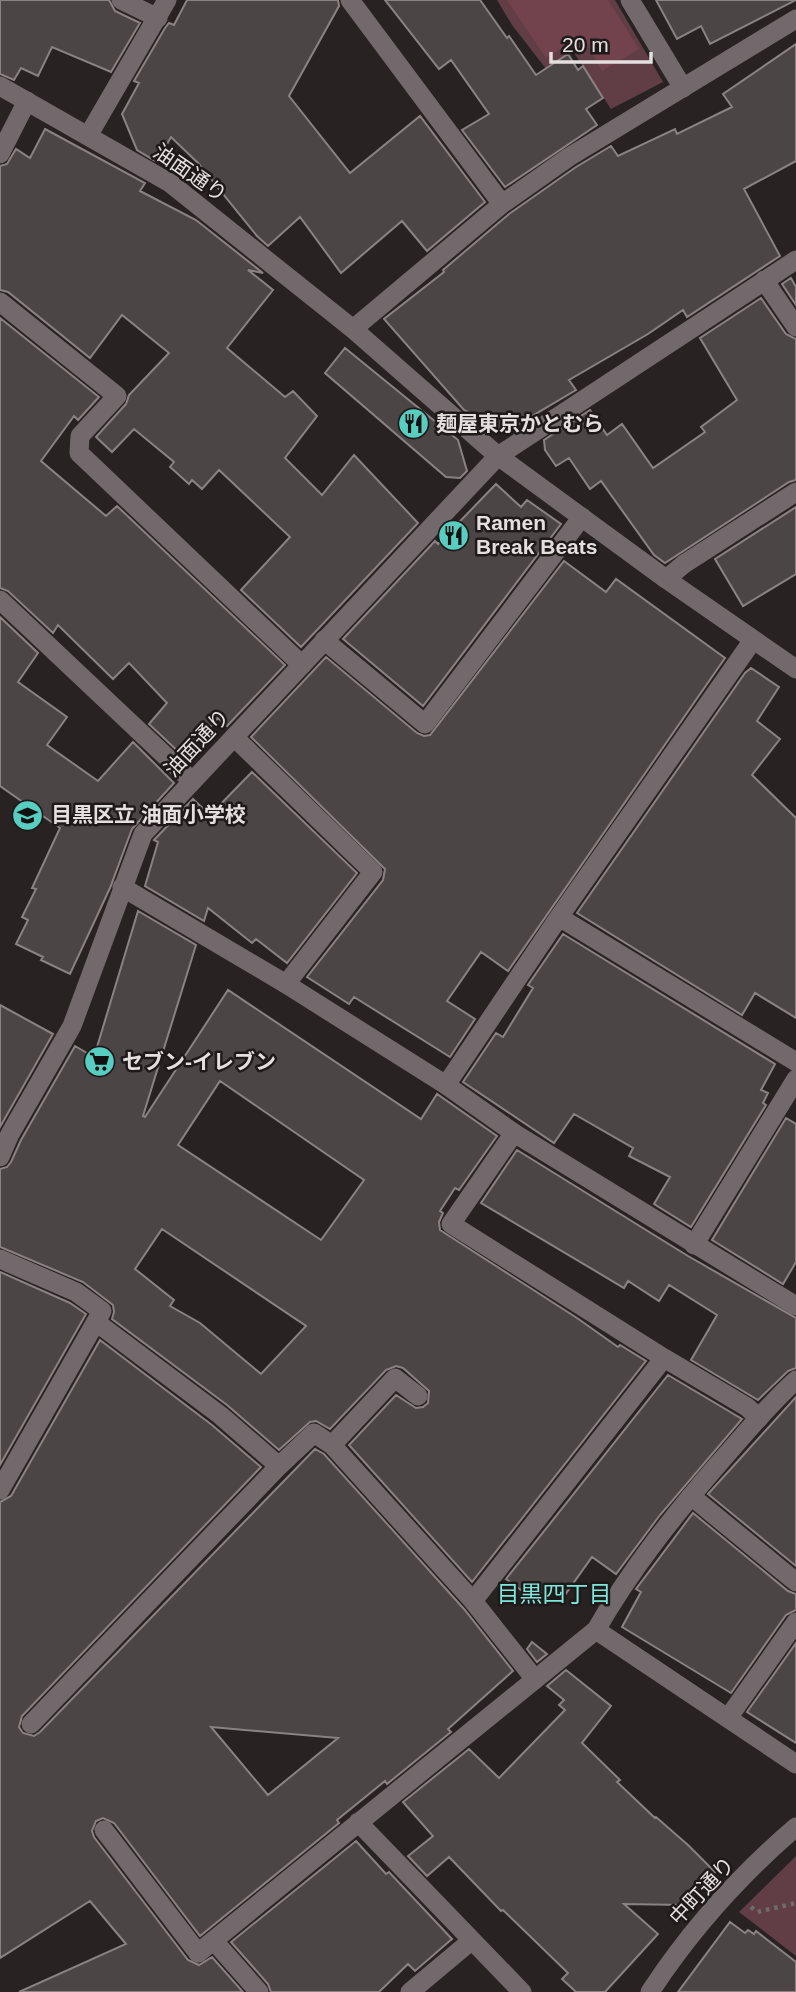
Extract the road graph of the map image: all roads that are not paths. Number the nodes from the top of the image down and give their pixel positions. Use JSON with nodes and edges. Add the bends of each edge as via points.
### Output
{"nodes":[{"id":1,"x":121,"y":0,"type":"edge"},
{"id":2,"x":350,"y":0,"type":"edge"},
{"id":3,"x":631,"y":0,"type":"edge"},
{"id":4,"x":163,"y":9,"type":"edge"},
{"id":5,"x":796,"y":19,"type":"edge"},
{"id":6,"x":0,"y":86,"type":"edge"},
{"id":7,"x":682,"y":88,"type":"junction"},
{"id":8,"x":27,"y":101,"type":"junction"},
{"id":9,"x":88,"y":135,"type":"junction"},
{"id":10,"x":0,"y":154,"type":"edge"},
{"id":11,"x":502,"y":205,"type":"junction"},
{"id":12,"x":796,"y":260,"type":"edge"},
{"id":13,"x":764,"y":280,"type":"junction"},
{"id":14,"x":0,"y":302,"type":"edge"},
{"id":15,"x":796,"y":327,"type":"edge"},
{"id":16,"x":353,"y":330,"type":"junction"},
{"id":17,"x":498,"y":456,"type":"junction"},
{"id":18,"x":796,"y":492,"type":"edge"},
{"id":19,"x":582,"y":517,"type":"junction"},
{"id":20,"x":666,"y":579,"type":"junction"},
{"id":21,"x":0,"y":600,"type":"edge"},
{"id":22,"x":324,"y":640,"type":"junction"},
{"id":23,"x":754,"y":640,"type":"junction"},
{"id":24,"x":302,"y":665,"type":"junction"},
{"id":25,"x":796,"y":669,"type":"edge"},
{"id":26,"x":234,"y":737,"type":"junction"},
{"id":27,"x":191,"y":781,"type":"junction"},
{"id":28,"x":122,"y":887,"type":"junction"},
{"id":29,"x":559,"y":917,"type":"junction"},
{"id":30,"x":286,"y":984,"type":"junction"},
{"id":31,"x":796,"y":1062,"type":"edge"},
{"id":32,"x":796,"y":1079,"type":"edge"},
{"id":33,"x":446,"y":1086,"type":"junction"},
{"id":34,"x":514,"y":1133,"type":"junction"},
{"id":35,"x":0,"y":1157,"type":"edge"},
{"id":36,"x":694,"y":1245,"type":"junction"},
{"id":37,"x":0,"y":1259,"type":"edge"},
{"id":38,"x":796,"y":1306,"type":"edge"},
{"id":39,"x":96,"y":1322,"type":"junction"},
{"id":40,"x":664,"y":1358,"type":"junction"},
{"id":41,"x":796,"y":1381,"type":"edge"},
{"id":42,"x":418,"y":1396,"type":"dead end"},
{"id":43,"x":759,"y":1418,"type":"junction"},
{"id":44,"x":332,"y":1445,"type":"junction"},
{"id":45,"x":279,"y":1466,"type":"junction"},
{"id":46,"x":0,"y":1490,"type":"edge"},
{"id":47,"x":691,"y":1496,"type":"junction"},
{"id":48,"x":796,"y":1582,"type":"edge"},
{"id":49,"x":472,"y":1601,"type":"junction"},
{"id":50,"x":796,"y":1622,"type":"edge"},
{"id":51,"x":596,"y":1630,"type":"junction"},
{"id":52,"x":534,"y":1678,"type":"junction"},
{"id":53,"x":728,"y":1718,"type":"junction"},
{"id":54,"x":31,"y":1724,"type":"dead end"},
{"id":55,"x":796,"y":1764,"type":"edge"},
{"id":56,"x":358,"y":1822,"type":"junction"},
{"id":57,"x":796,"y":1827,"type":"edge"},
{"id":58,"x":104,"y":1830,"type":"dead end"},
{"id":59,"x":471,"y":1941,"type":"junction"},
{"id":60,"x":206,"y":1947,"type":"junction"},
{"id":61,"x":260,"y":1992,"type":"edge"},
{"id":62,"x":410,"y":1992,"type":"edge"},
{"id":63,"x":522,"y":1992,"type":"edge"},
{"id":64,"x":650,"y":1992,"type":"edge"}],
"edges":[{"from":1,"to":4,"type":"street"},
{"from":2,"to":11,"type":"street"},
{"from":3,"to":7,"type":"street"},
{"from":4,"to":9,"type":"street"},
{"from":5,"to":7,"type":"street"},
{"from":6,"to":8,"type":"street","name":"油面通り"},
{"from":7,"to":11,"type":"street","via":[[569,157]]},
{"from":8,"to":9,"type":"street","name":"油面通り"},
{"from":8,"to":10,"type":"street"},
{"from":9,"to":16,"type":"street","name":"油面通り","via":[[170,183]]},
{"from":11,"to":16,"type":"street"},
{"from":12,"to":13,"type":"street"},
{"from":13,"to":15,"type":"street"},
{"from":13,"to":17,"type":"street"},
{"from":14,"to":24,"type":"street","via":[[117,396],[80,436],[79,453]]},
{"from":16,"to":17,"type":"street","name":"油面通り"},
{"from":17,"to":19,"type":"street","name":"油面通り"},
{"from":17,"to":22,"type":"street","name":"油面通り"},
{"from":18,"to":20,"type":"street"},
{"from":19,"to":20,"type":"street","name":"油面通り"},
{"from":19,"to":22,"type":"street","via":[[425,724]]},
{"from":20,"to":23,"type":"street","name":"油面通り"},
{"from":21,"to":27,"type":"street"},
{"from":22,"to":24,"type":"street","name":"油面通り"},
{"from":23,"to":25,"type":"street","name":"油面通り"},
{"from":23,"to":29,"type":"street"},
{"from":24,"to":26,"type":"street","name":"油面通り"},
{"from":26,"to":27,"type":"street","name":"油面通り"},
{"from":26,"to":30,"type":"street","via":[[373,872]]},
{"from":27,"to":28,"type":"street","name":"油面通り","via":[[143,834]]},
{"from":28,"to":30,"type":"street"},
{"from":28,"to":35,"type":"street","name":"油面通り","via":[[72,1026]]},
{"from":29,"to":31,"type":"street"},
{"from":29,"to":33,"type":"street"},
{"from":30,"to":33,"type":"street"},
{"from":32,"to":36,"type":"street"},
{"from":33,"to":34,"type":"street"},
{"from":34,"to":36,"type":"street"},
{"from":34,"to":40,"type":"street","via":[[451,1224]]},
{"from":36,"to":38,"type":"street"},
{"from":37,"to":39,"type":"street","via":[[76,1292],[102,1311]]},
{"from":39,"to":45,"type":"street","via":[[220,1415]]},
{"from":39,"to":46,"type":"street"},
{"from":40,"to":43,"type":"street"},
{"from":40,"to":49,"type":"street"},
{"from":41,"to":43,"type":"street"},
{"from":42,"to":44,"type":"street","via":[[395,1378]]},
{"from":43,"to":47,"type":"street"},
{"from":44,"to":45,"type":"street","via":[[314,1433]]},
{"from":44,"to":49,"type":"street"},
{"from":45,"to":54,"type":"street"},
{"from":47,"to":48,"type":"street"},
{"from":47,"to":51,"type":"street","via":[[622,1584]]},
{"from":49,"to":52,"type":"street"},
{"from":50,"to":53,"type":"street"},
{"from":51,"to":52,"type":"street"},
{"from":51,"to":53,"type":"street"},
{"from":52,"to":56,"type":"street"},
{"from":53,"to":55,"type":"street"},
{"from":56,"to":59,"type":"street"},
{"from":56,"to":60,"type":"street"},
{"from":57,"to":64,"type":"street","name":"中町通り","via":[[674,1955]]},
{"from":58,"to":60,"type":"street"},
{"from":59,"to":62,"type":"street"},
{"from":59,"to":63,"type":"street"},
{"from":60,"to":61,"type":"street"}]}
